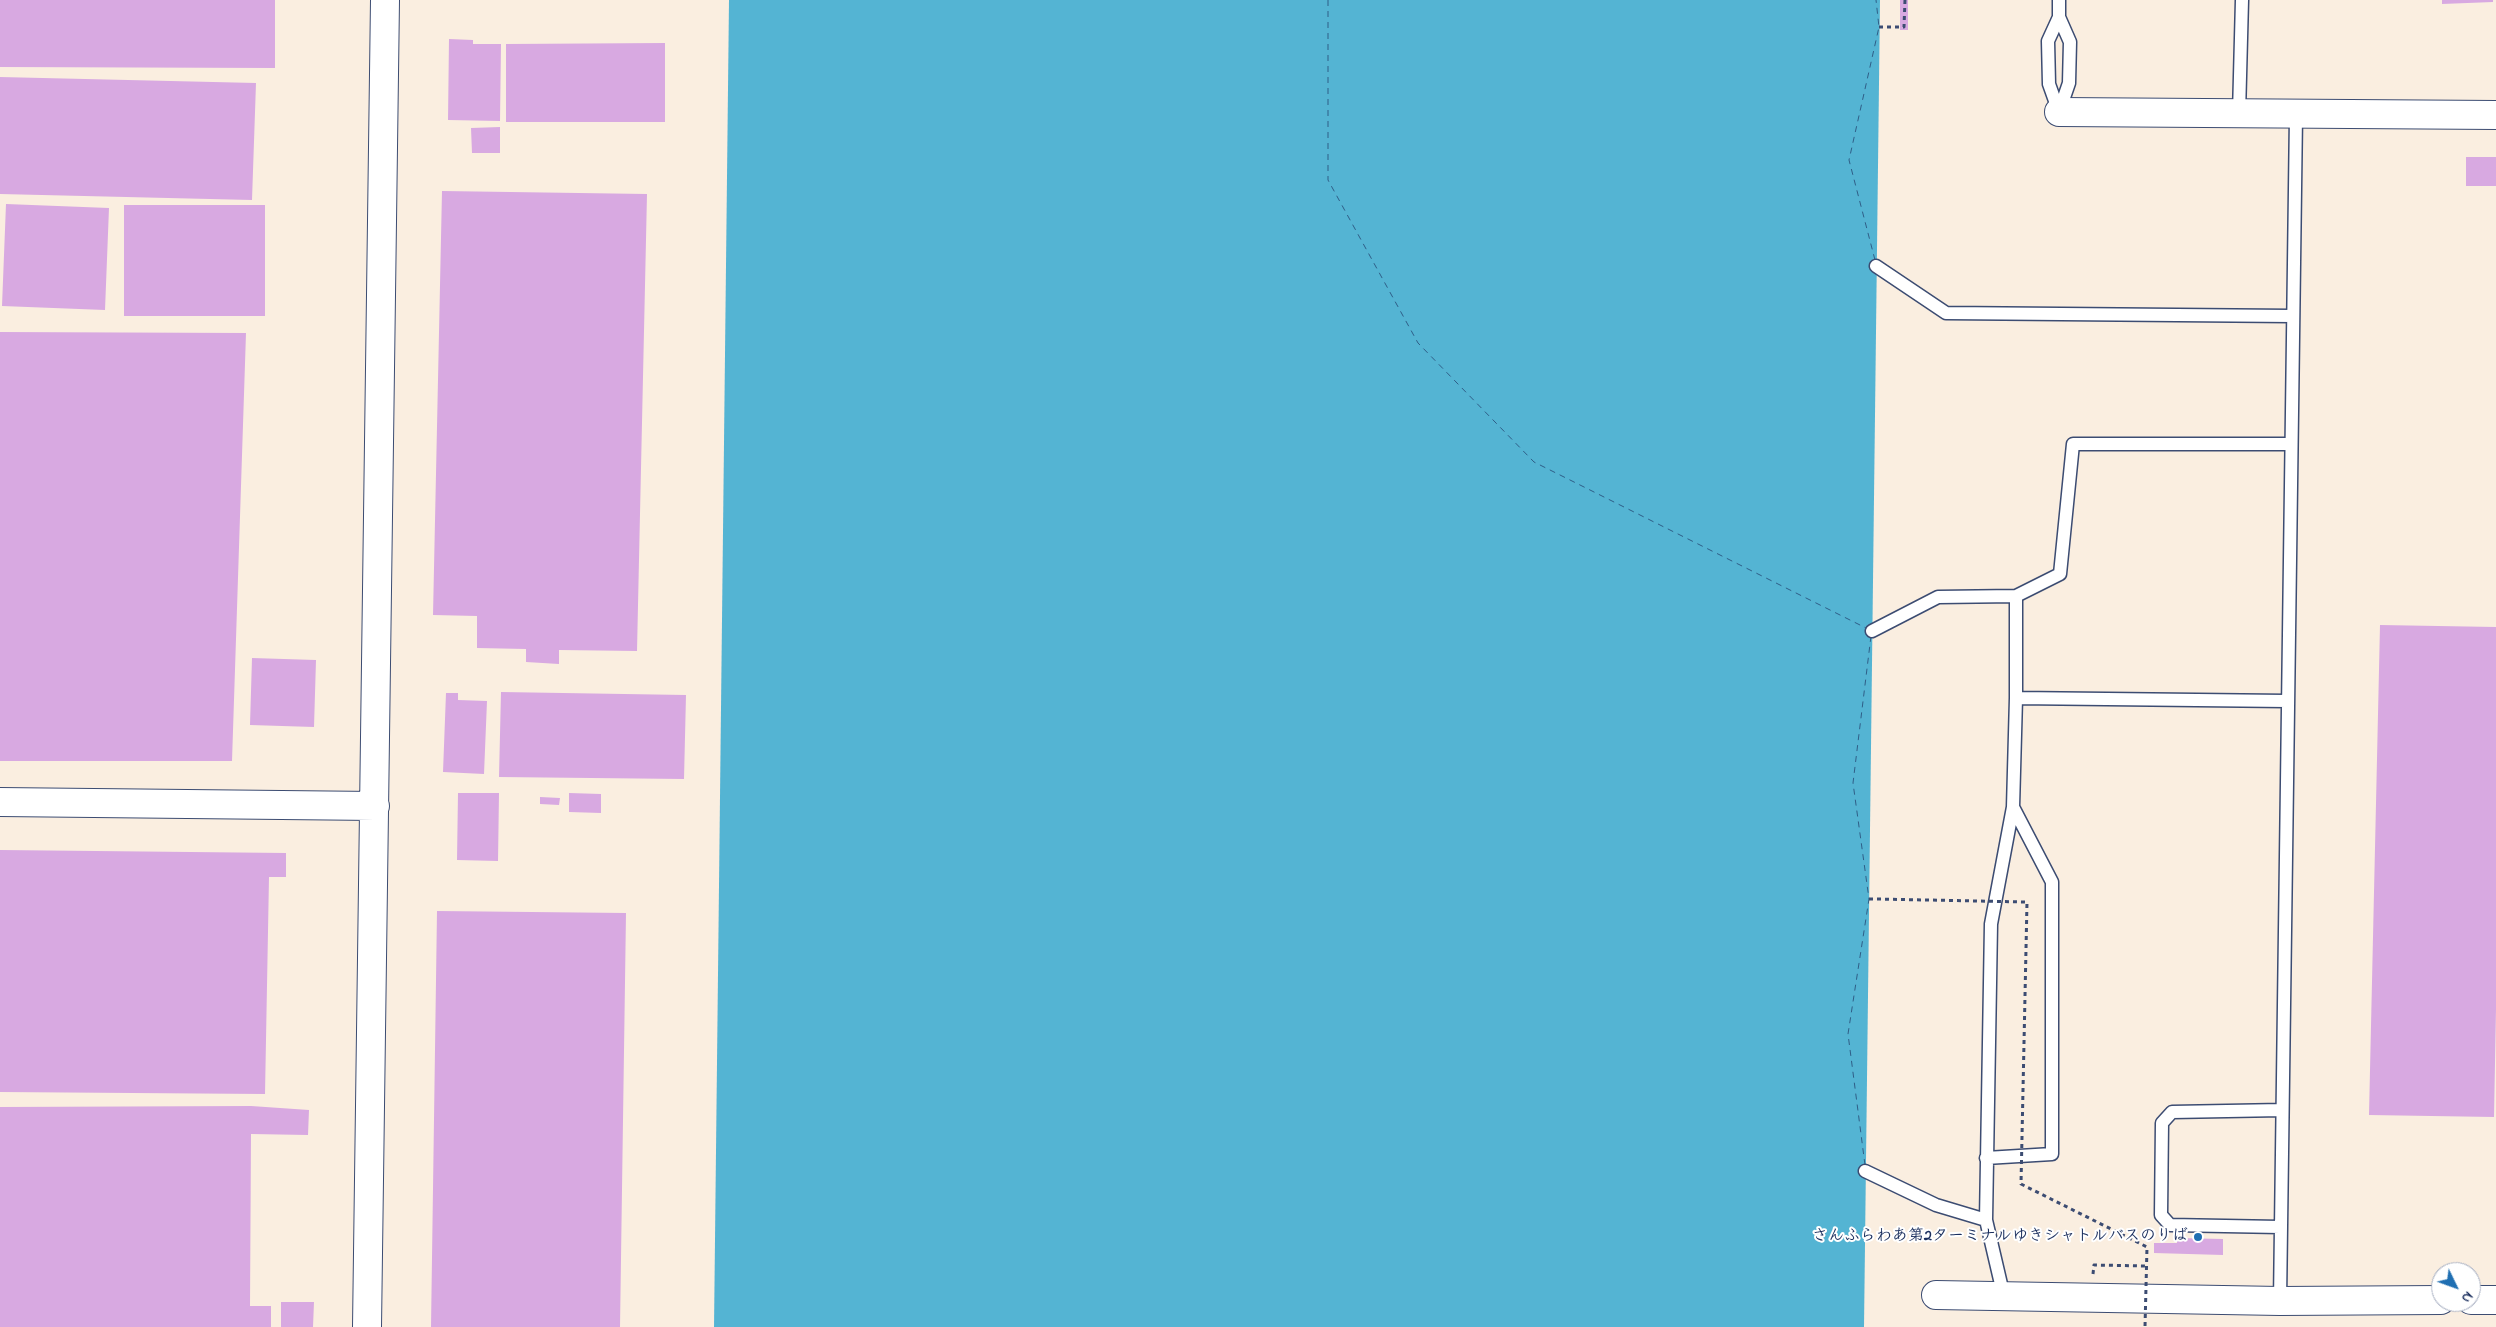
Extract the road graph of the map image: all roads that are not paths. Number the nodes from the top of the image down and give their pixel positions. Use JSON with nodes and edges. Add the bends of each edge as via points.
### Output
{"nodes":[{"id":1,"x":385,"y":0,"type":"edge"},
{"id":2,"x":2060,"y":0,"type":"edge"},
{"id":3,"x":2242,"y":0,"type":"edge"},
{"id":4,"x":2059,"y":18,"type":"junction"},
{"id":5,"x":2059,"y":112,"type":"junction"},
{"id":6,"x":2239,"y":114,"type":"junction"},
{"id":7,"x":2296,"y":115,"type":"junction"},
{"id":8,"x":2496,"y":115,"type":"edge"},
{"id":9,"x":1876,"y":266,"type":"dead end"},
{"id":10,"x":2292,"y":316,"type":"junction"},
{"id":11,"x":2290,"y":444,"type":"junction"},
{"id":12,"x":2016,"y":596,"type":"junction"},
{"id":13,"x":1872,"y":631,"type":"dead end"},
{"id":14,"x":2016,"y":698,"type":"junction"},
{"id":15,"x":2287,"y":701,"type":"junction"},
{"id":16,"x":0,"y":802,"type":"edge"},
{"id":17,"x":375,"y":806,"type":"junction"},
{"id":18,"x":2013,"y":807,"type":"junction"},
{"id":19,"x":2282,"y":1110,"type":"junction"},
{"id":20,"x":1986,"y":1158,"type":"junction"},
{"id":21,"x":1865,"y":1171,"type":"dead end"},
{"id":22,"x":1986,"y":1220,"type":"junction"},
{"id":23,"x":2280,"y":1227,"type":"junction"},
{"id":24,"x":1936,"y":1295,"type":"dead end"},
{"id":25,"x":2004,"y":1297,"type":"junction"},
{"id":26,"x":2431,"y":1300,"type":"edge"},
{"id":27,"x":2481,"y":1300,"type":"edge"},
{"id":28,"x":2496,"y":1300,"type":"edge"},
{"id":29,"x":2280,"y":1302,"type":"junction"},
{"id":30,"x":368,"y":1327,"type":"edge"}],
"edges":[{"from":1,"to":17,"type":"street"},
{"from":2,"to":4,"type":"lane"},
{"from":3,"to":6,"type":"lane"},
{"from":4,"to":5,"type":"lane","via":[[2070,42],[2069,84]]},
{"from":4,"to":5,"type":"lane","via":[[2048,41],[2049,84]]},
{"from":5,"to":6,"type":"street"},
{"from":6,"to":7,"type":"street"},
{"from":7,"to":8,"type":"street"},
{"from":7,"to":10,"type":"lane"},
{"from":9,"to":10,"type":"lane","via":[[1946,313]]},
{"from":10,"to":11,"type":"lane"},
{"from":11,"to":12,"type":"lane","via":[[2073,444],[2060,574]]},
{"from":11,"to":15,"type":"lane"},
{"from":12,"to":13,"type":"lane","via":[[1938,597]]},
{"from":12,"to":14,"type":"lane"},
{"from":14,"to":15,"type":"lane"},
{"from":14,"to":18,"type":"lane"},
{"from":15,"to":19,"type":"lane"},
{"from":16,"to":17,"type":"street"},
{"from":17,"to":30,"type":"street"},
{"from":18,"to":20,"type":"lane","via":[[1991,924]]},
{"from":18,"to":20,"type":"lane","via":[[2052,882],[2052,1154]]},
{"from":19,"to":23,"type":"lane"},
{"from":19,"to":23,"type":"lane","via":[[2172,1112],[2162,1123],[2161,1215],[2170,1225]]},
{"from":20,"to":22,"type":"lane"},
{"from":21,"to":22,"type":"lane","via":[[1936,1205]]},
{"from":22,"to":25,"type":"lane"},
{"from":23,"to":29,"type":"lane"},
{"from":24,"to":25,"type":"street"},
{"from":25,"to":29,"type":"street"},
{"from":26,"to":29,"type":"street"},
{"from":27,"to":28,"type":"street"}]}
